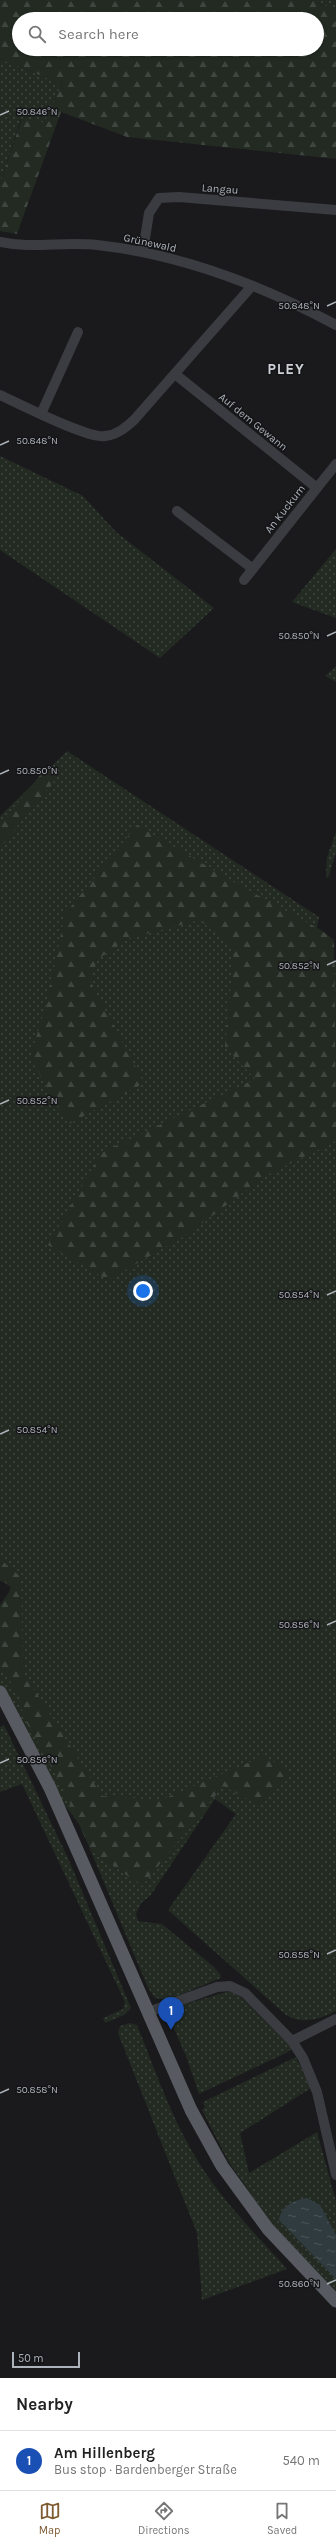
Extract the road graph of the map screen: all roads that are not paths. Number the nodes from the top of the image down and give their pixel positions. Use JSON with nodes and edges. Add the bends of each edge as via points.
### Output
{"nodes":[{"id":1,"x":336,"y":210,"type":"edge"},
{"id":2,"x":0,"y":242,"type":"edge"},
{"id":3,"x":143,"y":252,"type":"junction"},
{"id":4,"x":251,"y":287,"type":"junction"},
{"id":5,"x":336,"y":325,"type":"edge"},
{"id":6,"x":78,"y":332,"type":"dead end"},
{"id":7,"x":175,"y":374,"type":"junction"},
{"id":8,"x":0,"y":395,"type":"edge"},
{"id":9,"x":41,"y":414,"type":"junction"},
{"id":10,"x":336,"y":464,"type":"edge"},
{"id":11,"x":317,"y":488,"type":"junction"},
{"id":12,"x":177,"y":511,"type":"dead end"},
{"id":13,"x":253,"y":570,"type":"junction"},
{"id":14,"x":244,"y":580,"type":"dead end"},
{"id":15,"x":0,"y":1692,"type":"edge"},
{"id":16,"x":148,"y":2012,"type":"junction"},
{"id":17,"x":336,"y":2019,"type":"edge"},
{"id":18,"x":292,"y":2041,"type":"junction"},
{"id":19,"x":336,"y":2175,"type":"edge"},
{"id":20,"x":336,"y":2301,"type":"edge"}],
"edges":[{"from":1,"to":3,"type":"street","name":"Langau","via":[[178,197],[160,198],[149,213]]},
{"from":2,"to":3,"type":"street","name":"Grünewald","via":[[22,245],[97,244]]},
{"from":3,"to":4,"type":"street","name":"Grünewald","via":[[215,273]]},
{"from":4,"to":5,"type":"street","name":"Grünewald","via":[[288,301]]},
{"from":4,"to":7,"type":"street"},
{"from":6,"to":9,"type":"street"},
{"from":7,"to":9,"type":"street","via":[[134,420],[114,434],[96,436]]},
{"from":7,"to":11,"type":"street","name":"Auf dem Gewann"},
{"from":8,"to":9,"type":"street"},
{"from":10,"to":11,"type":"street","name":"An Kuckum"},
{"from":11,"to":13,"type":"street","name":"An Kuckum"},
{"from":12,"to":13,"type":"street"},
{"from":13,"to":14,"type":"street","name":"An Kuckum"},
{"from":15,"to":16,"type":"main road","via":[[50,1788]]},
{"from":16,"to":18,"type":"street","via":[[217,1987],[230,1986],[245,1993]]},
{"from":16,"to":20,"type":"main road","via":[[191,2110],[222,2166],[268,2229]]},
{"from":17,"to":18,"type":"street"},
{"from":18,"to":19,"type":"street","via":[[303,2058],[317,2092]]}]}
